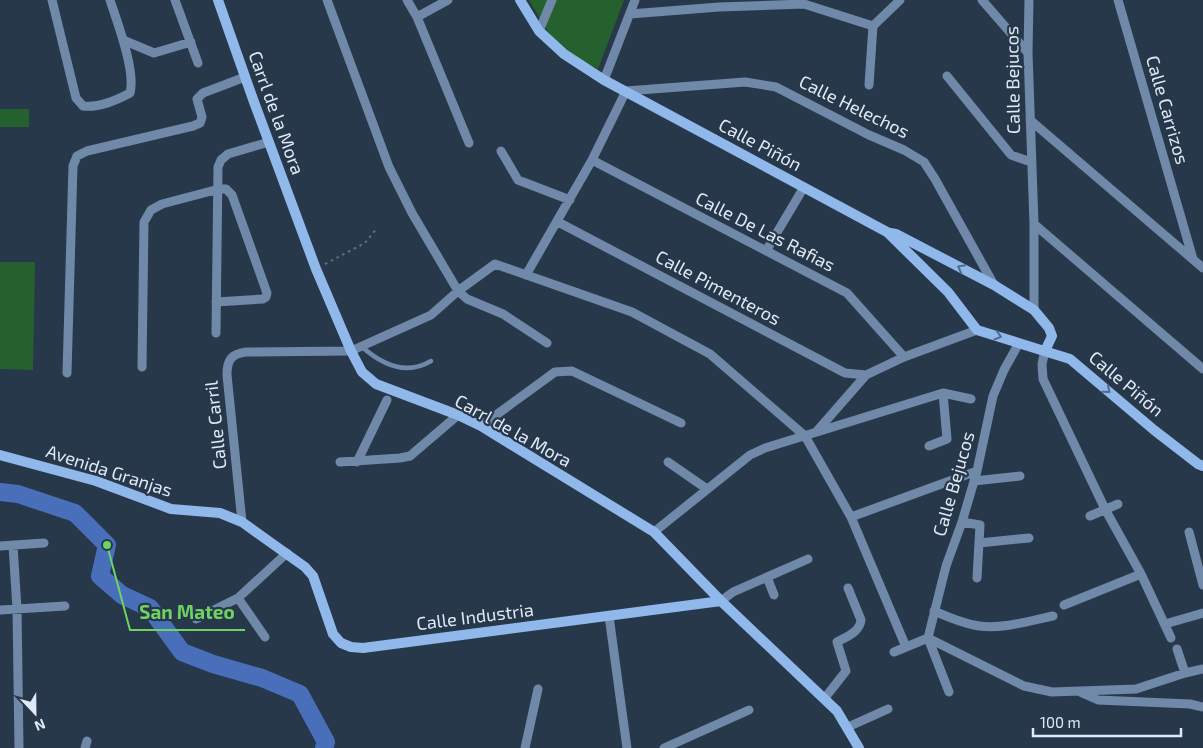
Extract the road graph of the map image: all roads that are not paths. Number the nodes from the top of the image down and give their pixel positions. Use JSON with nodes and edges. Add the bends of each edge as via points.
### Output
{"nodes":[{"id":1,"x":52,"y":0,"type":"edge"},
{"id":2,"x":110,"y":0,"type":"edge"},
{"id":3,"x":175,"y":0,"type":"edge"},
{"id":4,"x":218,"y":0,"type":"edge"},
{"id":5,"x":327,"y":0,"type":"edge"},
{"id":6,"x":407,"y":0,"type":"edge"},
{"id":7,"x":448,"y":0,"type":"edge"},
{"id":8,"x":520,"y":0,"type":"edge"},
{"id":9,"x":552,"y":0,"type":"edge"},
{"id":10,"x":635,"y":0,"type":"edge"},
{"id":11,"x":900,"y":0,"type":"edge"},
{"id":12,"x":982,"y":0,"type":"edge"},
{"id":13,"x":1029,"y":0,"type":"edge"},
{"id":14,"x":1118,"y":0,"type":"edge"},
{"id":15,"x":805,"y":2,"type":"edge"},
{"id":16,"x":720,"y":4,"type":"edge"},
{"id":17,"x":630,"y":14,"type":"junction"},
{"id":18,"x":417,"y":17,"type":"junction"},
{"id":19,"x":873,"y":26,"type":"junction"},
{"id":20,"x":540,"y":31,"type":"junction"},
{"id":21,"x":123,"y":40,"type":"junction"},
{"id":22,"x":191,"y":42,"type":"junction"},
{"id":23,"x":1028,"y":53,"type":"junction"},
{"id":24,"x":198,"y":63,"type":"dead end"},
{"id":25,"x":947,"y":76,"type":"dead end"},
{"id":26,"x":245,"y":77,"type":"junction"},
{"id":27,"x":604,"y":80,"type":"junction"},
{"id":28,"x":869,"y":85,"type":"dead end"},
{"id":29,"x":626,"y":91,"type":"junction"},
{"id":30,"x":1030,"y":120,"type":"junction"},
{"id":31,"x":269,"y":142,"type":"junction"},
{"id":32,"x":469,"y":143,"type":"dead end"},
{"id":33,"x":501,"y":151,"type":"dead end"},
{"id":34,"x":592,"y":160,"type":"junction"},
{"id":35,"x":1031,"y":162,"type":"junction"},
{"id":36,"x":804,"y":188,"type":"junction"},
{"id":37,"x":219,"y":189,"type":"junction"},
{"id":38,"x":570,"y":200,"type":"junction"},
{"id":39,"x":558,"y":222,"type":"junction"},
{"id":40,"x":1034,"y":224,"type":"junction"},
{"id":41,"x":886,"y":232,"type":"junction"},
{"id":42,"x":766,"y":251,"type":"junction"},
{"id":43,"x":1193,"y":259,"type":"junction"},
{"id":44,"x":1203,"y":268,"type":"edge"},
{"id":45,"x":526,"y":275,"type":"junction"},
{"id":46,"x":994,"y":285,"type":"junction"},
{"id":47,"x":458,"y":291,"type":"junction"},
{"id":48,"x":216,"y":302,"type":"junction"},
{"id":49,"x":1034,"y":310,"type":"junction"},
{"id":50,"x":977,"y":330,"type":"junction"},
{"id":51,"x":216,"y":333,"type":"dead end"},
{"id":52,"x":1019,"y":342,"type":"junction"},
{"id":53,"x":547,"y":343,"type":"dead end"},
{"id":54,"x":361,"y":346,"type":"junction"},
{"id":55,"x":351,"y":351,"type":"junction"},
{"id":56,"x":1045,"y":351,"type":"junction"},
{"id":57,"x":904,"y":357,"type":"junction"},
{"id":58,"x":431,"y":361,"type":"dead end"},
{"id":59,"x":142,"y":367,"type":"dead end"},
{"id":60,"x":1203,"y":369,"type":"edge"},
{"id":61,"x":68,"y":373,"type":"dead end"},
{"id":62,"x":866,"y":375,"type":"junction"},
{"id":63,"x":943,"y":393,"type":"junction"},
{"id":64,"x":971,"y":399,"type":"dead end"},
{"id":65,"x":387,"y":400,"type":"dead end"},
{"id":66,"x":458,"y":414,"type":"junction"},
{"id":67,"x":681,"y":423,"type":"dead end"},
{"id":68,"x":481,"y":426,"type":"junction"},
{"id":69,"x":817,"y":432,"type":"junction"},
{"id":70,"x":805,"y":436,"type":"junction"},
{"id":71,"x":929,"y":446,"type":"dead end"},
{"id":72,"x":0,"y":455,"type":"edge"},
{"id":73,"x":340,"y":462,"type":"dead end"},
{"id":74,"x":357,"y":462,"type":"junction"},
{"id":75,"x":668,"y":462,"type":"dead end"},
{"id":76,"x":1203,"y":466,"type":"edge"},
{"id":77,"x":978,"y":471,"type":"junction"},
{"id":78,"x":1020,"y":476,"type":"dead end"},
{"id":79,"x":974,"y":481,"type":"junction"},
{"id":80,"x":707,"y":489,"type":"junction"},
{"id":81,"x":1118,"y":504,"type":"dead end"},
{"id":82,"x":1105,"y":509,"type":"junction"},
{"id":83,"x":1090,"y":516,"type":"dead end"},
{"id":84,"x":851,"y":517,"type":"junction"},
{"id":85,"x":242,"y":522,"type":"junction"},
{"id":86,"x":962,"y":522,"type":"junction"},
{"id":87,"x":654,"y":532,"type":"junction"},
{"id":88,"x":1188,"y":532,"type":"dead end"},
{"id":89,"x":1029,"y":538,"type":"dead end"},
{"id":90,"x":44,"y":543,"type":"dead end"},
{"id":91,"x":979,"y":543,"type":"junction"},
{"id":92,"x":13,"y":545,"type":"junction"},
{"id":93,"x":0,"y":546,"type":"edge"},
{"id":94,"x":287,"y":553,"type":"junction"},
{"id":95,"x":808,"y":559,"type":"dead end"},
{"id":96,"x":1140,"y":574,"type":"junction"},
{"id":97,"x":767,"y":577,"type":"junction"},
{"id":98,"x":977,"y":578,"type":"dead end"},
{"id":99,"x":1203,"y":585,"type":"edge"},
{"id":100,"x":848,"y":588,"type":"dead end"},
{"id":101,"x":774,"y":595,"type":"dead end"},
{"id":102,"x":238,"y":598,"type":"junction"},
{"id":103,"x":721,"y":601,"type":"junction"},
{"id":104,"x":1064,"y":605,"type":"dead end"},
{"id":105,"x":65,"y":606,"type":"dead end"},
{"id":106,"x":17,"y":609,"type":"junction"},
{"id":107,"x":0,"y":610,"type":"edge"},
{"id":108,"x":934,"y":611,"type":"junction"},
{"id":109,"x":1203,"y":614,"type":"edge"},
{"id":110,"x":608,"y":616,"type":"junction"},
{"id":111,"x":1053,"y":616,"type":"dead end"},
{"id":112,"x":196,"y":619,"type":"dead end"},
{"id":113,"x":1165,"y":624,"type":"junction"},
{"id":114,"x":265,"y":637,"type":"dead end"},
{"id":115,"x":928,"y":638,"type":"junction"},
{"id":116,"x":1171,"y":638,"type":"dead end"},
{"id":117,"x":906,"y":646,"type":"junction"},
{"id":118,"x":1176,"y":649,"type":"dead end"},
{"id":119,"x":894,"y":652,"type":"dead end"},
{"id":120,"x":1203,"y":669,"type":"edge"},
{"id":121,"x":1185,"y":673,"type":"junction"},
{"id":122,"x":538,"y":689,"type":"dead end"},
{"id":123,"x":949,"y":692,"type":"dead end"},
{"id":124,"x":1079,"y":692,"type":"junction"},
{"id":125,"x":824,"y":699,"type":"junction"},
{"id":126,"x":1203,"y":702,"type":"edge"},
{"id":127,"x":1190,"y":704,"type":"junction"},
{"id":128,"x":1203,"y":706,"type":"edge"},
{"id":129,"x":888,"y":709,"type":"dead end"},
{"id":130,"x":749,"y":710,"type":"dead end"},
{"id":131,"x":848,"y":727,"type":"junction"},
{"id":132,"x":19,"y":748,"type":"edge"},
{"id":133,"x":525,"y":748,"type":"edge"},
{"id":134,"x":626,"y":748,"type":"edge"},
{"id":135,"x":664,"y":748,"type":"edge"},
{"id":136,"x":859,"y":748,"type":"edge"}],
"edges":[{"from":1,"to":21,"type":"street","via":[[76,98],[83,106],[91,107],[130,93],[133,85]]},
{"from":2,"to":21,"type":"street"},
{"from":3,"to":22,"type":"street"},
{"from":4,"to":26,"type":"street","name":"Carrl de la Mora"},
{"from":5,"to":47,"type":"street","via":[[389,167]]},
{"from":6,"to":18,"type":"street"},
{"from":7,"to":18,"type":"street"},
{"from":8,"to":20,"type":"street","name":"Calle Piñón"},
{"from":9,"to":20,"type":"street"},
{"from":10,"to":17,"type":"street"},
{"from":11,"to":19,"type":"street"},
{"from":12,"to":23,"type":"street"},
{"from":13,"to":23,"type":"street","name":"Calle Bejucos"},
{"from":14,"to":43,"type":"street","name":"Calle Carrizos"},
{"from":15,"to":16,"type":"street"},
{"from":15,"to":19,"type":"street"},
{"from":16,"to":17,"type":"street"},
{"from":17,"to":27,"type":"street"},
{"from":18,"to":32,"type":"street"},
{"from":19,"to":28,"type":"street"},
{"from":20,"to":27,"type":"street","name":"Calle Piñón","via":[[564,54]]},
{"from":21,"to":22,"type":"street","via":[[154,53]]},
{"from":22,"to":24,"type":"street"},
{"from":23,"to":30,"type":"street","name":"Calle Bejucos"},
{"from":25,"to":35,"type":"street","via":[[1011,155]]},
{"from":26,"to":31,"type":"street","name":"Carrl de la Mora"},
{"from":26,"to":61,"type":"street","via":[[197,98],[202,117],[194,126],[77,156],[73,166]]},
{"from":27,"to":29,"type":"street","name":"Calle Piñón"},
{"from":29,"to":34,"type":"street"},
{"from":29,"to":36,"type":"street","name":"Calle Piñón"},
{"from":29,"to":46,"type":"street","name":"Calle Helechos","via":[[745,82],[776,87],[904,150],[924,162],[932,173]]},
{"from":30,"to":35,"type":"street","name":"Calle Bejucos"},
{"from":30,"to":43,"type":"street"},
{"from":31,"to":37,"type":"street","via":[[228,154],[221,160],[218,167]]},
{"from":31,"to":55,"type":"street","name":"Carrl de la Mora","via":[[316,269]]},
{"from":33,"to":38,"type":"street","via":[[518,180]]},
{"from":34,"to":38,"type":"street"},
{"from":34,"to":42,"type":"street","name":"Calle De Las Rafias"},
{"from":35,"to":40,"type":"street","name":"Calle Bejucos"},
{"from":36,"to":41,"type":"street","name":"Calle Piñón"},
{"from":36,"to":42,"type":"street"},
{"from":37,"to":48,"type":"street"},
{"from":37,"to":48,"type":"street","via":[[226,189],[232,195],[267,293],[263,299]]},
{"from":37,"to":59,"type":"street","via":[[162,204],[151,210],[144,222]]},
{"from":38,"to":39,"type":"street"},
{"from":39,"to":45,"type":"street"},
{"from":39,"to":62,"type":"street","name":"Calle Pimenteros","via":[[845,373]]},
{"from":40,"to":49,"type":"street","name":"Calle Bejucos"},
{"from":40,"to":60,"type":"street"},
{"from":46,"to":41,"type":"street","one_way":true,"via":[[896,234]]},
{"from":41,"to":50,"type":"street","name":"Calle Piñón","via":[[948,292]]},
{"from":42,"to":57,"type":"street","name":"Calle De Las Rafias","via":[[847,293]]},
{"from":43,"to":44,"type":"street"},
{"from":45,"to":47,"type":"street","via":[[495,264]]},
{"from":45,"to":70,"type":"street","via":[[632,312],[710,354]]},
{"from":46,"to":49,"type":"street"},
{"from":47,"to":53,"type":"street","via":[[467,299],[503,314]]},
{"from":47,"to":54,"type":"street","via":[[431,315]]},
{"from":48,"to":51,"type":"street"},
{"from":49,"to":56,"type":"street","via":[[1052,336]]},
{"from":50,"to":52,"type":"street","one_way":true},
{"from":50,"to":57,"type":"street"},
{"from":52,"to":56,"type":"street","name":"Calle Piñón"},
{"from":52,"to":77,"type":"street","name":"Calle Bejucos","via":[[994,396]]},
{"from":54,"to":55,"type":"street"},
{"from":54,"to":58,"type":"lane","via":[[394,368],[422,367]]},
{"from":55,"to":66,"type":"street","name":"Carrl de la Mora","via":[[362,372],[376,384]]},
{"from":55,"to":85,"type":"street","name":"Calle Carril","via":[[246,352],[230,359],[227,375]]},
{"from":56,"to":76,"type":"street","name":"Calle Piñón","one_way":true,"via":[[1070,358],[1154,430]]},
{"from":56,"to":82,"type":"street","via":[[1042,364],[1044,380]]},
{"from":57,"to":62,"type":"street"},
{"from":62,"to":69,"type":"street"},
{"from":63,"to":64,"type":"street"},
{"from":63,"to":69,"type":"street"},
{"from":63,"to":71,"type":"street","via":[[947,439]]},
{"from":65,"to":74,"type":"street"},
{"from":66,"to":68,"type":"street","name":"Carrl de la Mora"},
{"from":66,"to":74,"type":"street","via":[[410,456]]},
{"from":67,"to":68,"type":"street","via":[[572,371],[555,372]]},
{"from":68,"to":87,"type":"street","name":"Carrl de la Mora"},
{"from":69,"to":70,"type":"street"},
{"from":70,"to":80,"type":"street","via":[[750,455]]},
{"from":70,"to":84,"type":"street"},
{"from":72,"to":85,"type":"street","name":"Avenida Granjas","via":[[96,481],[171,509],[220,512]]},
{"from":73,"to":74,"type":"street"},
{"from":75,"to":80,"type":"street"},
{"from":77,"to":79,"type":"street","name":"Calle Bejucos"},
{"from":77,"to":84,"type":"street"},
{"from":78,"to":79,"type":"street"},
{"from":79,"to":86,"type":"street","name":"Calle Bejucos"},
{"from":80,"to":87,"type":"street"},
{"from":81,"to":82,"type":"street"},
{"from":82,"to":83,"type":"street"},
{"from":82,"to":96,"type":"street"},
{"from":84,"to":117,"type":"street"},
{"from":85,"to":94,"type":"street","name":"Avenida Granjas"},
{"from":86,"to":91,"type":"street","via":[[980,525]]},
{"from":86,"to":108,"type":"street","name":"Calle Bejucos"},
{"from":87,"to":103,"type":"street","name":"Carrl de la Mora"},
{"from":88,"to":99,"type":"street"},
{"from":89,"to":91,"type":"street"},
{"from":90,"to":92,"type":"street"},
{"from":91,"to":98,"type":"street"},
{"from":92,"to":93,"type":"street"},
{"from":92,"to":106,"type":"street"},
{"from":94,"to":102,"type":"street"},
{"from":94,"to":110,"type":"street","name":"Calle Industria","via":[[313,576],[333,634],[341,643],[351,647]]},
{"from":95,"to":97,"type":"street"},
{"from":96,"to":104,"type":"street"},
{"from":96,"to":113,"type":"street"},
{"from":97,"to":101,"type":"street"},
{"from":97,"to":103,"type":"street"},
{"from":100,"to":125,"type":"street","via":[[861,620],[860,626],[837,642],[846,671]]},
{"from":102,"to":112,"type":"street"},
{"from":102,"to":114,"type":"street"},
{"from":103,"to":110,"type":"street","name":"Calle Industria"},
{"from":103,"to":125,"type":"street","name":"Carrl de la Mora"},
{"from":105,"to":106,"type":"street"},
{"from":106,"to":107,"type":"street"},
{"from":106,"to":132,"type":"street"},
{"from":108,"to":111,"type":"street","via":[[979,626],[1008,625]]},
{"from":108,"to":115,"type":"street","name":"Calle Bejucos"},
{"from":109,"to":113,"type":"street"},
{"from":110,"to":134,"type":"street"},
{"from":113,"to":116,"type":"street"},
{"from":115,"to":117,"type":"street"},
{"from":115,"to":123,"type":"street"},
{"from":115,"to":124,"type":"street","via":[[1024,686],[1052,692]]},
{"from":117,"to":119,"type":"street"},
{"from":118,"to":121,"type":"street"},
{"from":120,"to":121,"type":"street"},
{"from":121,"to":124,"type":"street","via":[[1136,689]]},
{"from":122,"to":133,"type":"street"},
{"from":124,"to":127,"type":"street","via":[[1098,700]]},
{"from":125,"to":131,"type":"street","name":"Carrl de la Mora"},
{"from":126,"to":127,"type":"street"},
{"from":127,"to":128,"type":"street"},
{"from":129,"to":131,"type":"street"},
{"from":130,"to":135,"type":"street"},
{"from":131,"to":136,"type":"street","name":"Carrl de la Mora"}]}
